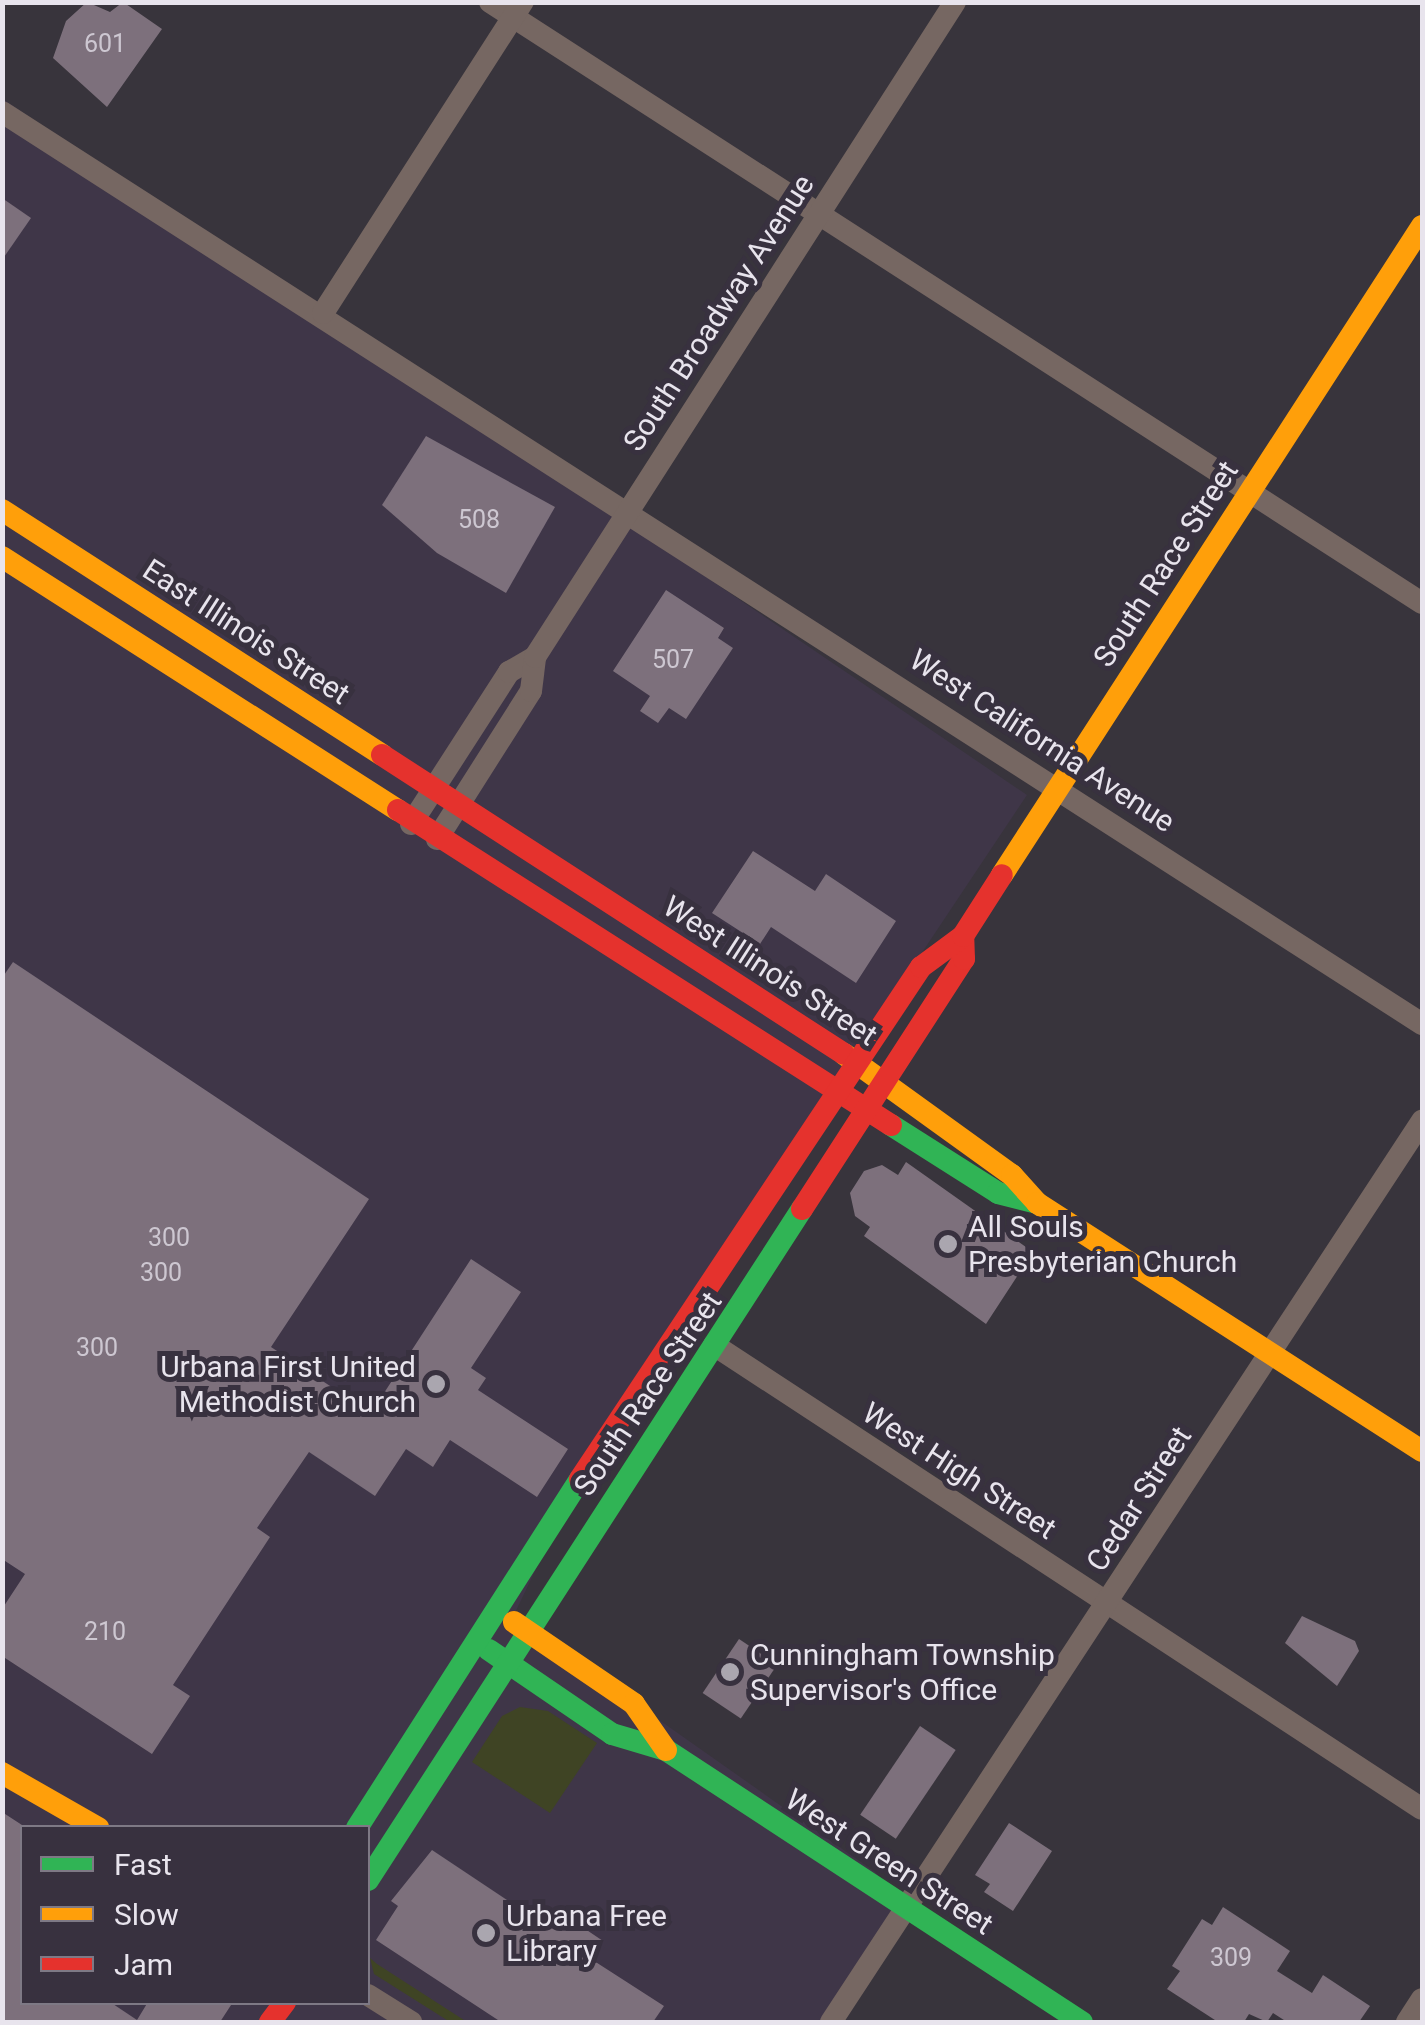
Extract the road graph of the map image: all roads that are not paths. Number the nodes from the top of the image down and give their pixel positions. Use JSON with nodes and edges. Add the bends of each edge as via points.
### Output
{"nodes":[{"id":1,"x":490,"y":2,"type":"edge"},
{"id":2,"x":954,"y":2,"type":"edge"},
{"id":3,"x":519,"y":11,"type":"edge"},
{"id":4,"x":2,"y":112,"type":"edge"},
{"id":5,"x":819,"y":212,"type":"junction"},
{"id":6,"x":1422,"y":226,"type":"edge"},
{"id":7,"x":323,"y":313,"type":"junction"},
{"id":8,"x":1250,"y":491,"type":"junction"},
{"id":9,"x":629,"y":508,"type":"junction"},
{"id":10,"x":2,"y":510,"type":"edge"},
{"id":11,"x":2,"y":556,"type":"edge"},
{"id":12,"x":1422,"y":603,"type":"edge"},
{"id":13,"x":535,"y":657,"type":"junction"},
{"id":14,"x":1057,"y":786,"type":"junction"},
{"id":15,"x":432,"y":787,"type":"junction"},
{"id":16,"x":458,"y":804,"type":"junction"},
{"id":17,"x":411,"y":824,"type":"junction"},
{"id":18,"x":437,"y":839,"type":"junction"},
{"id":19,"x":963,"y":936,"type":"junction"},
{"id":20,"x":1422,"y":1024,"type":"edge"},
{"id":21,"x":856,"y":1063,"type":"junction"},
{"id":22,"x":884,"y":1084,"type":"junction"},
{"id":23,"x":837,"y":1091,"type":"junction"},
{"id":24,"x":868,"y":1109,"type":"junction"},
{"id":25,"x":1422,"y":1121,"type":"edge"},
{"id":26,"x":1037,"y":1203,"type":"junction"},
{"id":27,"x":714,"y":1346,"type":"junction"},
{"id":28,"x":1270,"y":1352,"type":"junction"},
{"id":29,"x":1422,"y":1451,"type":"edge"},
{"id":30,"x":1106,"y":1604,"type":"junction"},
{"id":31,"x":494,"y":1610,"type":"junction"},
{"id":32,"x":528,"y":1631,"type":"junction"},
{"id":33,"x":474,"y":1639,"type":"junction"},
{"id":34,"x":506,"y":1662,"type":"junction"},
{"id":35,"x":666,"y":1750,"type":"junction"},
{"id":36,"x":2,"y":1772,"type":"edge"},
{"id":37,"x":1422,"y":1808,"type":"edge"},
{"id":38,"x":93,"y":1825,"type":"edge"},
{"id":39,"x":358,"y":1825,"type":"edge"},
{"id":40,"x":370,"y":1877,"type":"edge"},
{"id":41,"x":906,"y":1909,"type":"junction"},
{"id":42,"x":370,"y":1995,"type":"edge"},
{"id":43,"x":1422,"y":1999,"type":"edge"},
{"id":44,"x":411,"y":2022,"type":"edge"},
{"id":45,"x":831,"y":2022,"type":"edge"},
{"id":46,"x":1082,"y":2022,"type":"edge"},
{"id":47,"x":1407,"y":2022,"type":"edge"}],
"edges":[{"from":1,"to":3,"type":"street"},
{"from":2,"to":5,"type":"street","name":"South Broadway Avenue"},
{"from":3,"to":5,"type":"street"},
{"from":3,"to":7,"type":"street"},
{"from":4,"to":7,"type":"street","name":"West California Avenue"},
{"from":5,"to":8,"type":"street"},
{"from":5,"to":9,"type":"street","name":"South Broadway Avenue"},
{"from":6,"to":8,"type":"street","name":"South Race Street"},
{"from":7,"to":9,"type":"street","name":"West California Avenue"},
{"from":8,"to":12,"type":"street"},
{"from":8,"to":14,"type":"street","name":"South Race Street"},
{"from":9,"to":13,"type":"street","name":"South Broadway Avenue"},
{"from":9,"to":14,"type":"street","name":"West California Avenue"},
{"from":10,"to":15,"type":"street","name":"East Illinois Street"},
{"from":11,"to":17,"type":"street"},
{"from":13,"to":15,"type":"street","name":"South Broadway Avenue","via":[[509,672]]},
{"from":13,"to":16,"type":"street","name":"South Broadway Avenue","via":[[530,691]]},
{"from":14,"to":19,"type":"street","name":"South Race Street"},
{"from":14,"to":20,"type":"street","name":"West California Avenue"},
{"from":15,"to":16,"type":"street","name":"East Illinois Street"},
{"from":15,"to":17,"type":"street","name":"South Broadway Avenue"},
{"from":16,"to":18,"type":"street","name":"South Broadway Avenue"},
{"from":16,"to":21,"type":"street","name":"West Illinois Street"},
{"from":17,"to":18,"type":"street"},
{"from":18,"to":23,"type":"street","name":"West Illinois Street"},
{"from":19,"to":21,"type":"street","name":"South Race Street","via":[[921,967]]},
{"from":19,"to":22,"type":"street","name":"South Race Street","via":[[964,959]]},
{"from":21,"to":22,"type":"street","name":"West Illinois Street"},
{"from":21,"to":23,"type":"street","name":"South Race Street"},
{"from":22,"to":24,"type":"street","name":"South Race Street"},
{"from":22,"to":26,"type":"street","name":"West Illinois Street","via":[[1012,1175]]},
{"from":23,"to":24,"type":"street","name":"West Illinois Street"},
{"from":23,"to":31,"type":"street","name":"South Race Street"},
{"from":24,"to":26,"type":"street","name":"West Illinois Street","via":[[998,1194]]},
{"from":24,"to":27,"type":"street","name":"South Race Street"},
{"from":25,"to":28,"type":"street","name":"Cedar Street"},
{"from":26,"to":28,"type":"street","name":"West Illinois Street"},
{"from":27,"to":30,"type":"street","name":"West High Street"},
{"from":27,"to":32,"type":"street","name":"South Race Street"},
{"from":28,"to":29,"type":"street","name":"West Illinois Street"},
{"from":28,"to":30,"type":"street","name":"Cedar Street"},
{"from":30,"to":37,"type":"street","name":"West High Street"},
{"from":30,"to":41,"type":"street","name":"Cedar Street"},
{"from":31,"to":32,"type":"street","name":"West Green Street"},
{"from":31,"to":33,"type":"street","name":"South Race Street"},
{"from":32,"to":34,"type":"street","name":"South Race Street"},
{"from":32,"to":35,"type":"street","name":"West Green Street","via":[[634,1704]]},
{"from":33,"to":34,"type":"street","name":"West Green Street"},
{"from":33,"to":39,"type":"street","name":"South Race Street"},
{"from":34,"to":35,"type":"street","name":"West Green Street","via":[[612,1734]]},
{"from":34,"to":40,"type":"street","name":"South Race Street"},
{"from":35,"to":41,"type":"street","name":"West Green Street"},
{"from":36,"to":38,"type":"street"},
{"from":41,"to":45,"type":"street","name":"Cedar Street"},
{"from":41,"to":46,"type":"street","name":"West Green Street"},
{"from":42,"to":44,"type":"street"},
{"from":43,"to":47,"type":"street"}]}
